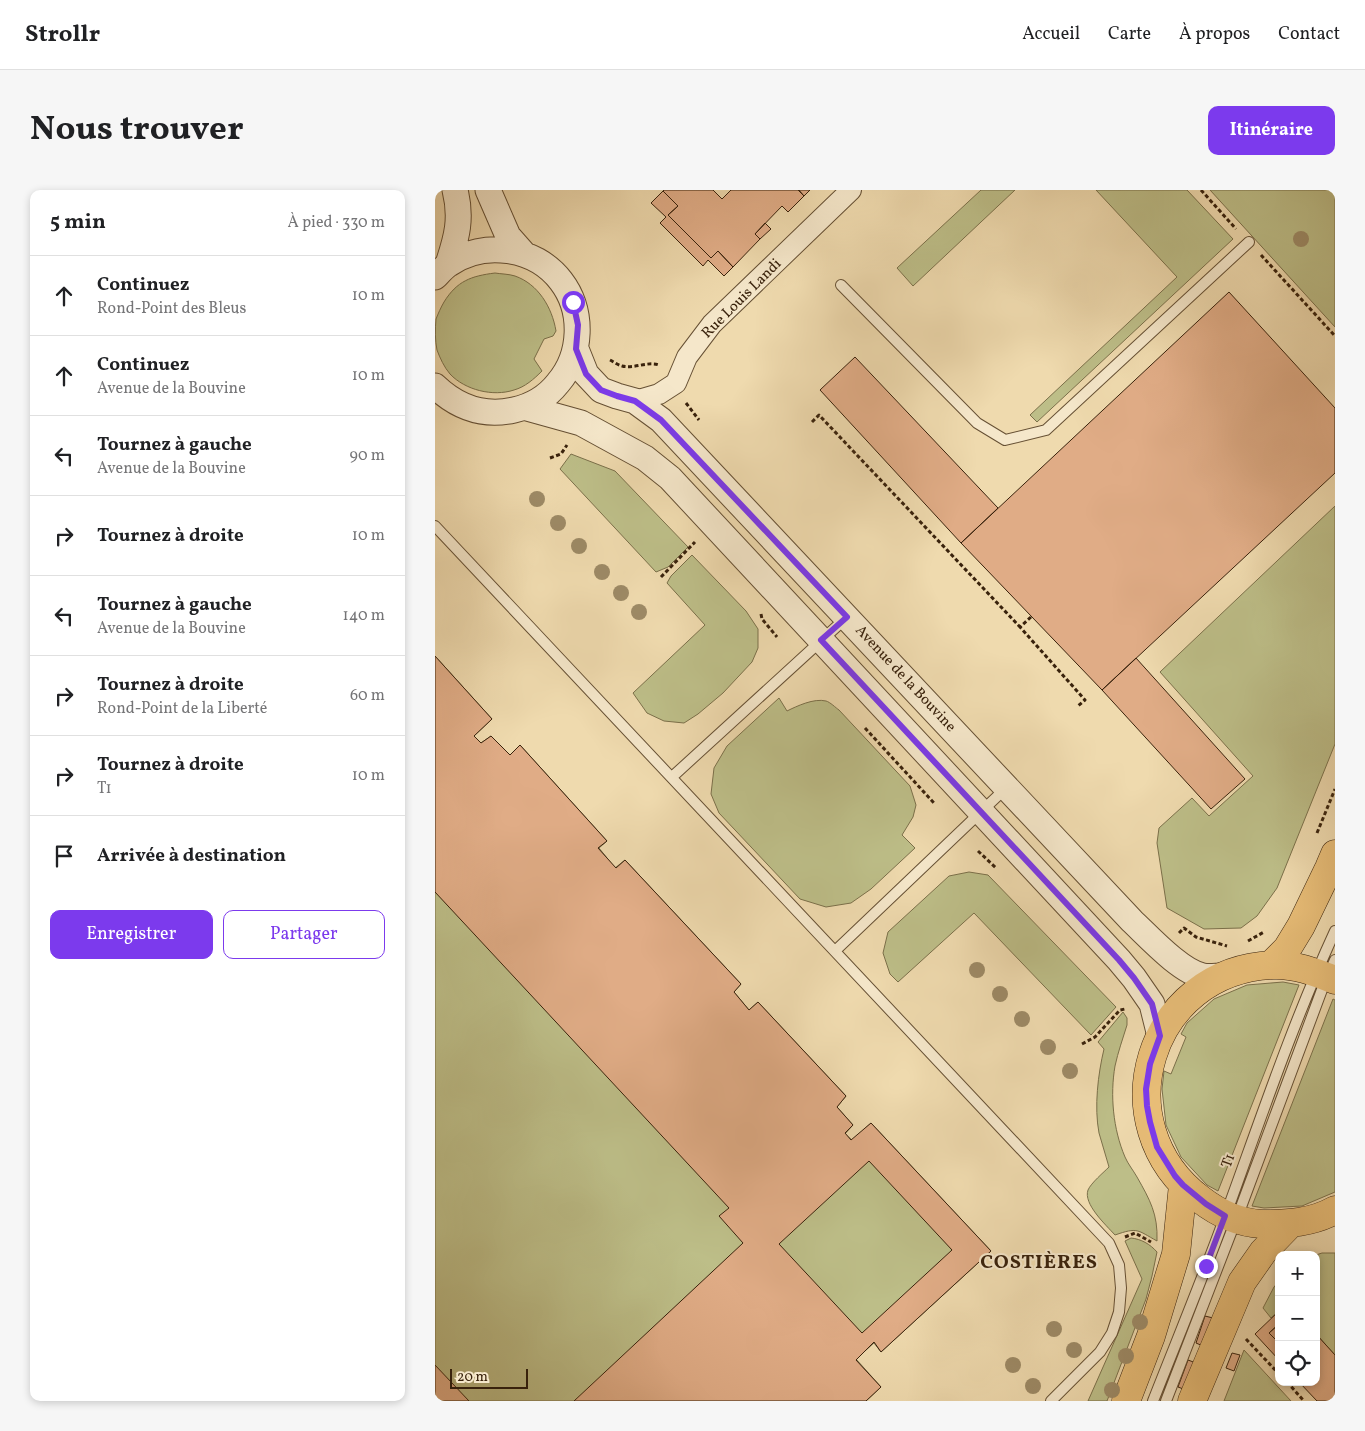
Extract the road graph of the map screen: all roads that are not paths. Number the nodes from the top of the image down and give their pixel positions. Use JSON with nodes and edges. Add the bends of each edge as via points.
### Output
{"nodes":[{"id":1,"x":455,"y":190,"type":"edge"},
{"id":2,"x":487,"y":190,"type":"edge"},
{"id":3,"x":851,"y":190,"type":"edge"},
{"id":4,"x":1249,"y":242,"type":"road end"},
{"id":5,"x":523,"y":254,"type":"junction"},
{"id":6,"x":442,"y":271,"type":"edge"},
{"id":7,"x":841,"y":285,"type":"dead end"},
{"id":8,"x":576,"y":349,"type":"junction"},
{"id":9,"x":435,"y":386,"type":"edge"},
{"id":10,"x":635,"y":401,"type":"junction"},
{"id":11,"x":527,"y":408,"type":"junction"},
{"id":12,"x":435,"y":526,"type":"edge"},
{"id":13,"x":847,"y":617,"type":"junction"},
{"id":14,"x":821,"y":640,"type":"junction"},
{"id":15,"x":672,"y":777,"type":"junction"},
{"id":16,"x":1007,"y":788,"type":"junction"},
{"id":17,"x":981,"y":812,"type":"junction"},
{"id":18,"x":1326,"y":844,"type":"edge"},
{"id":19,"x":1335,"y":932,"type":"edge"},
{"id":20,"x":835,"y":951,"type":"junction"},
{"id":21,"x":1271,"y":965,"type":"junction"},
{"id":22,"x":1328,"y":972,"type":"edge"},
{"id":23,"x":1223,"y":976,"type":"junction"},
{"id":24,"x":1160,"y":1036,"type":"junction"},
{"id":25,"x":1183,"y":1185,"type":"junction"},
{"id":26,"x":1335,"y":1210,"type":"edge"},
{"id":27,"x":1231,"y":1218,"type":"junction"},
{"id":28,"x":1291,"y":1223,"type":"junction"},
{"id":29,"x":1051,"y":1401,"type":"edge"},
{"id":30,"x":1126,"y":1401,"type":"edge"},
{"id":31,"x":1153,"y":1401,"type":"edge"},
{"id":32,"x":1166,"y":1401,"type":"edge"},
{"id":33,"x":1193,"y":1401,"type":"edge"}],
"edges":[{"from":1,"to":6,"type":"street","via":[[459,222],[454,246]]},
{"from":2,"to":5,"type":"street","via":[[508,236]]},
{"from":3,"to":10,"type":"street","name":"Rue Louis Landi","via":[[712,324],[687,357],[676,383],[659,394]]},
{"from":4,"to":7,"type":"lane","via":[[1046,430],[1005,440],[977,423]]},
{"from":5,"to":6,"type":"street","via":[[504,249],[484,250],[466,255]]},
{"from":5,"to":8,"type":"street","via":[[544,265],[561,281],[573,302],[578,325]]},
{"from":8,"to":10,"type":"street","name":"Avenue de la Bouvine","via":[[586,374],[601,390]]},
{"from":8,"to":11,"type":"street","via":[[567,374],[549,394]]},
{"from":9,"to":11,"type":"street","via":[[455,402],[478,411],[503,413]]},
{"from":10,"to":13,"type":"street","name":"Avenue de la Bouvine","via":[[661,420]]},
{"from":11,"to":14,"type":"street","via":[[581,423],[645,458],[670,478]]},
{"from":12,"to":15,"type":"lane"},
{"from":13,"to":14,"type":"lane"},
{"from":13,"to":16,"type":"street","name":"Avenue de la Bouvine"},
{"from":14,"to":15,"type":"lane"},
{"from":14,"to":17,"type":"street"},
{"from":15,"to":20,"type":"lane"},
{"from":16,"to":17,"type":"lane"},
{"from":16,"to":23,"type":"street","name":"Avenue de la Bouvine","via":[[1167,954],[1186,969],[1202,976]]},
{"from":17,"to":20,"type":"lane"},
{"from":17,"to":24,"type":"street","via":[[1134,978],[1152,1004]]},
{"from":18,"to":21,"type":"main road","via":[[1329,868],[1287,950]]},
{"from":19,"to":22,"type":"lane","name":"T1","number":"T1"},
{"from":20,"to":29,"type":"lane","via":[[1109,1243],[1119,1265],[1119,1312],[1100,1352]]},
{"from":21,"to":22,"type":"main road"},
{"from":21,"to":23,"type":"main road"},
{"from":22,"to":27,"type":"lane","name":"T1","number":"T1"},
{"from":23,"to":24,"type":"main road","via":[[1185,1002]]},
{"from":24,"to":25,"type":"main road","via":[[1149,1070],[1147,1106],[1157,1147]]},
{"from":25,"to":27,"type":"main road","via":[[1206,1204]]},
{"from":25,"to":30,"type":"main road","via":[[1177,1254]]},
{"from":26,"to":28,"type":"main road","via":[[1317,1218]]},
{"from":27,"to":28,"type":"main road","via":[[1253,1224]]},
{"from":27,"to":31,"type":"lane","name":"T1","number":"T1"},
{"from":27,"to":32,"type":"lane","name":"T1","number":"T1"},
{"from":28,"to":33,"type":"main road","via":[[1263,1252],[1242,1282]]}]}
